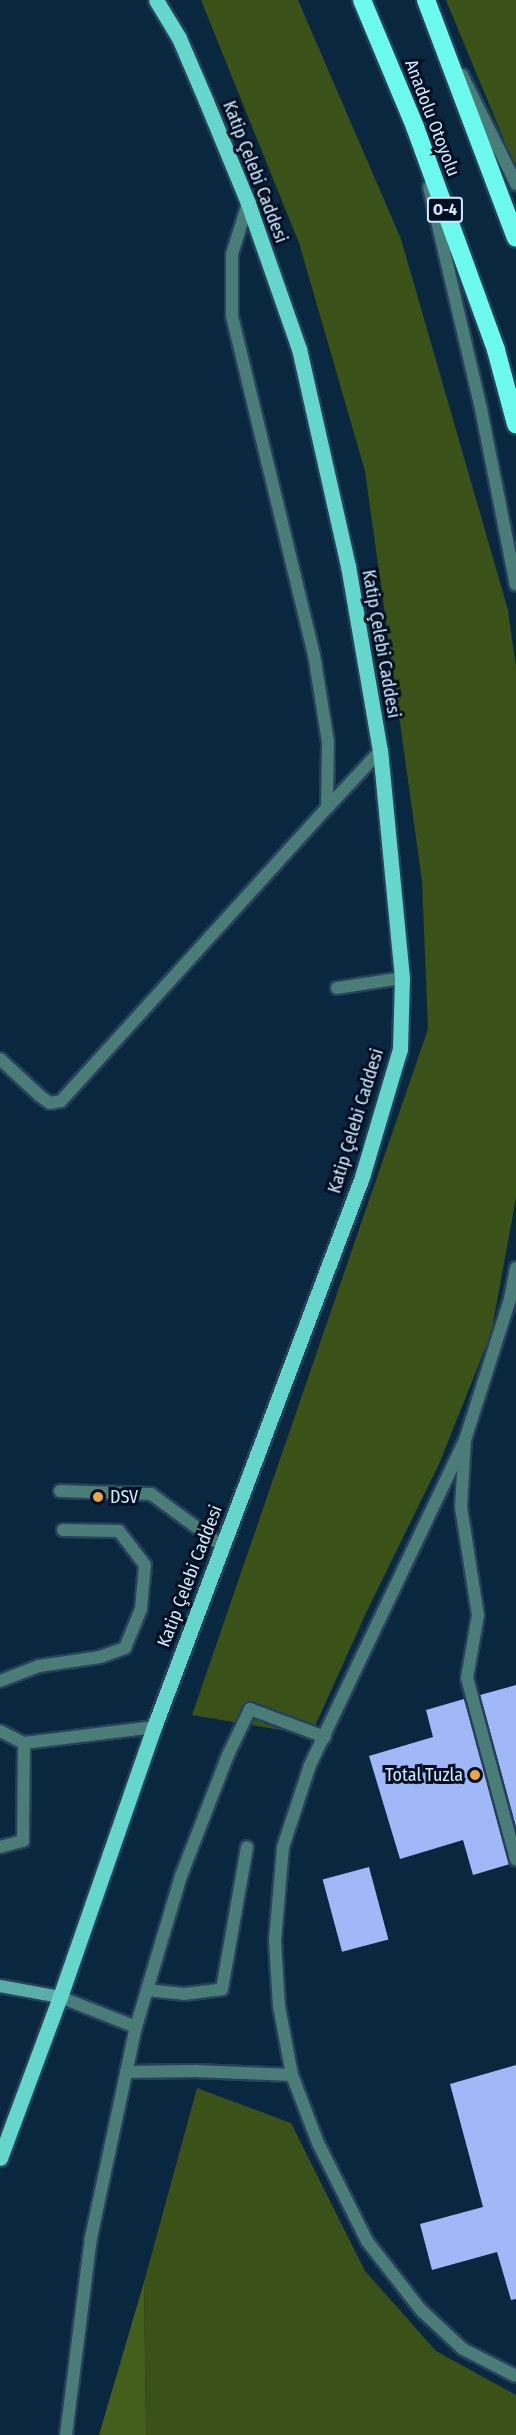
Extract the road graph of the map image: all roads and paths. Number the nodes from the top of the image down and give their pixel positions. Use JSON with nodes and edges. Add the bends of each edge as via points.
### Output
{"nodes":[{"id":1,"x":156,"y":0,"type":"edge"},
{"id":2,"x":362,"y":0,"type":"edge"},
{"id":3,"x":426,"y":1,"type":"edge"},
{"id":4,"x":415,"y":127,"type":"junction"},
{"id":5,"x":516,"y":184,"type":"edge"},
{"id":6,"x":248,"y":204,"type":"junction"},
{"id":7,"x":516,"y":238,"type":"edge"},
{"id":8,"x":516,"y":424,"type":"edge"},
{"id":9,"x":516,"y":585,"type":"edge"},
{"id":10,"x":380,"y":751,"type":"junction"},
{"id":11,"x":327,"y":808,"type":"junction"},
{"id":12,"x":402,"y":978,"type":"junction"},
{"id":13,"x":337,"y":988,"type":"dead end"},
{"id":14,"x":0,"y":1059,"type":"edge"},
{"id":15,"x":516,"y":1268,"type":"edge"},
{"id":16,"x":465,"y":1440,"type":"junction"},
{"id":17,"x":60,"y":1491,"type":"dead end"},
{"id":18,"x":63,"y":1530,"type":"dead end"},
{"id":19,"x":222,"y":1546,"type":"junction"},
{"id":20,"x":0,"y":1682,"type":"edge"},
{"id":21,"x":154,"y":1727,"type":"junction"},
{"id":22,"x":0,"y":1731,"type":"edge"},
{"id":23,"x":325,"y":1737,"type":"junction"},
{"id":24,"x":24,"y":1743,"type":"junction"},
{"id":25,"x":0,"y":1847,"type":"edge"},
{"id":26,"x":247,"y":1847,"type":"dead end"},
{"id":27,"x":516,"y":1860,"type":"edge"},
{"id":28,"x":0,"y":1986,"type":"edge"},
{"id":29,"x":147,"y":1990,"type":"junction"},
{"id":30,"x":60,"y":1997,"type":"junction"},
{"id":31,"x":136,"y":2027,"type":"junction"},
{"id":32,"x":126,"y":2072,"type":"junction"},
{"id":33,"x":292,"y":2075,"type":"junction"},
{"id":34,"x":0,"y":2158,"type":"edge"},
{"id":35,"x":516,"y":2376,"type":"edge"},
{"id":36,"x":66,"y":2435,"type":"edge"}],
"edges":[{"from":1,"to":6,"type":"main road","name":"Katip Çelebi Caddesi","via":[[179,38]]},
{"from":2,"to":4,"type":"highway","name":"Anadolu Otoyolu","number":"O-4"},
{"from":3,"to":5,"type":"lane"},
{"from":3,"to":7,"type":"highway","name":"Anadolu Otoyolu"},
{"from":4,"to":8,"type":"highway","name":"Anadolu Otoyolu","number":"O-4","via":[[496,350]]},
{"from":4,"to":9,"type":"lane","via":[[481,409]]},
{"from":6,"to":10,"type":"main road","name":"Katip Çelebi Caddesi","via":[[299,349],[348,566]]},
{"from":6,"to":11,"type":"lane","via":[[232,254],[232,315],[314,655],[328,742]]},
{"from":10,"to":11,"type":"lane"},
{"from":10,"to":12,"type":"main road","name":"Katip Çelebi Caddesi"},
{"from":11,"to":14,"type":"lane","via":[[61,1101],[50,1102],[40,1096]]},
{"from":12,"to":13,"type":"lane"},
{"from":12,"to":19,"type":"main road","name":"Katip Çelebi Caddesi","via":[[400,1049],[362,1177]]},
{"from":15,"to":16,"type":"lane","via":[[510,1299]]},
{"from":16,"to":23,"type":"lane"},
{"from":16,"to":27,"type":"lane","via":[[461,1507],[478,1615],[467,1678]]},
{"from":17,"to":19,"type":"lane","via":[[151,1494]]},
{"from":18,"to":20,"type":"lane","via":[[119,1532],[145,1564],[141,1609],[125,1648],[100,1657],[39,1666]]},
{"from":19,"to":21,"type":"main road","name":"Katip Çelebi Caddesi"},
{"from":21,"to":24,"type":"lane"},
{"from":21,"to":30,"type":"main road","name":"Katip Çelebi Caddesi"},
{"from":22,"to":24,"type":"lane"},
{"from":23,"to":29,"type":"lane","via":[[250,1709],[228,1755],[182,1876]]},
{"from":23,"to":33,"type":"lane","via":[[310,1765],[283,1847],[278,1893],[275,1941],[279,2006]]},
{"from":24,"to":25,"type":"lane","via":[[23,1841]]},
{"from":26,"to":29,"type":"lane","via":[[222,1989],[184,1994]]},
{"from":28,"to":30,"type":"street"},
{"from":29,"to":31,"type":"lane"},
{"from":30,"to":31,"type":"lane"},
{"from":30,"to":34,"type":"main road","name":"Katip Çelebi Caddesi"},
{"from":31,"to":32,"type":"lane"},
{"from":32,"to":33,"type":"lane","via":[[195,2070]]},
{"from":32,"to":36,"type":"lane","via":[[91,2238]]},
{"from":33,"to":35,"type":"lane","via":[[318,2143],[367,2241],[421,2310],[463,2349]]}]}
